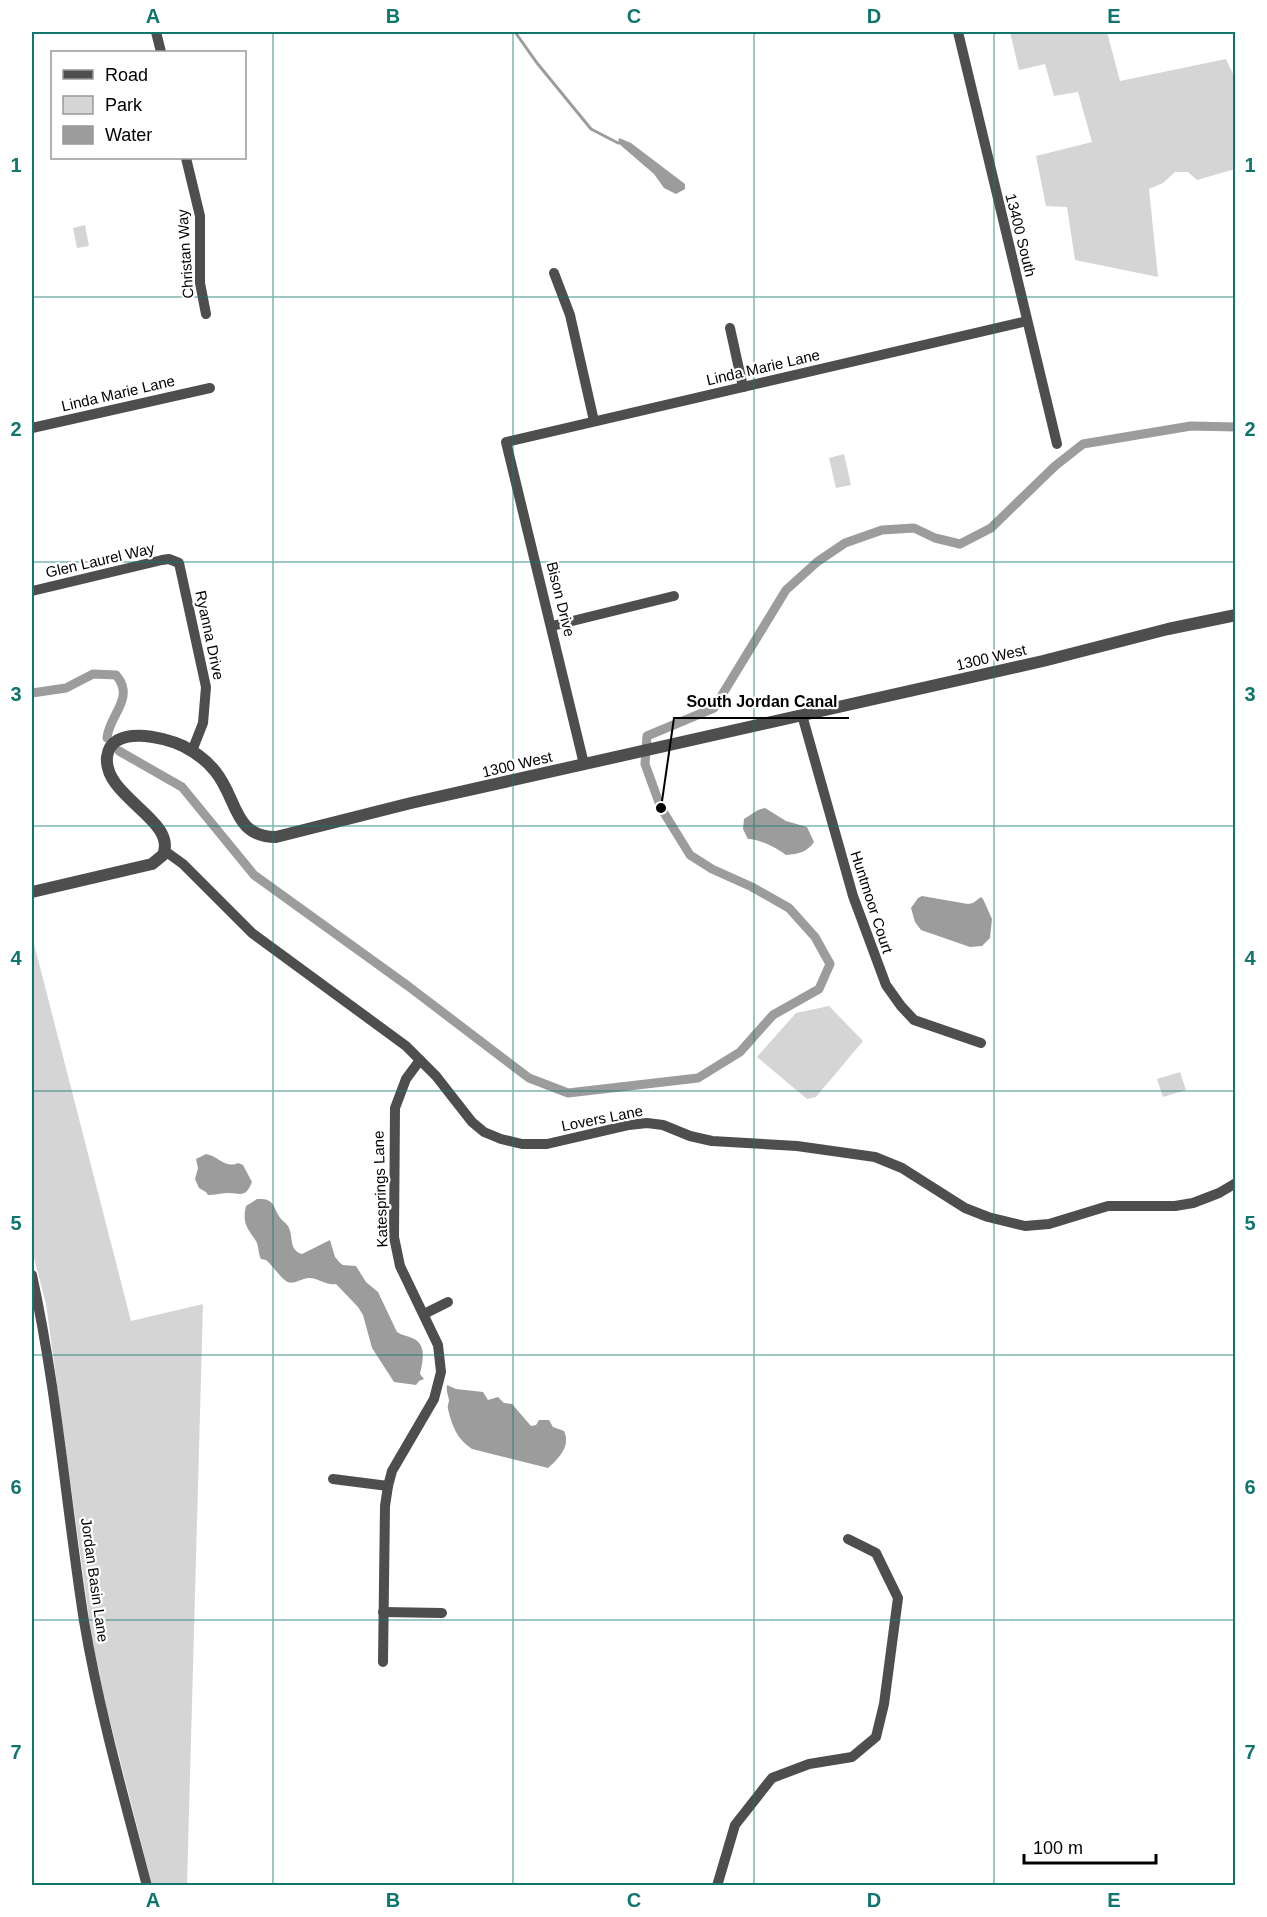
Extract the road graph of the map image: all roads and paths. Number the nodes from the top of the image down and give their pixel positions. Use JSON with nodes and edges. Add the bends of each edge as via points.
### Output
{"nodes":[{"id":1,"x":156,"y":32,"type":"edge"},
{"id":2,"x":958,"y":32,"type":"edge"},
{"id":3,"x":161,"y":51,"type":"edge"},
{"id":4,"x":186,"y":159,"type":"edge"},
{"id":5,"x":554,"y":273,"type":"dead end"},
{"id":6,"x":206,"y":314,"type":"dead end"},
{"id":7,"x":1027,"y":321,"type":"junction"},
{"id":8,"x":730,"y":328,"type":"dead end"},
{"id":9,"x":210,"y":387,"type":"dead end"},
{"id":10,"x":743,"y":387,"type":"junction"},
{"id":11,"x":594,"y":422,"type":"junction"},
{"id":12,"x":32,"y":428,"type":"edge"},
{"id":13,"x":506,"y":442,"type":"joint"},
{"id":14,"x":1057,"y":444,"type":"dead end"},
{"id":15,"x":175,"y":561,"type":"joint"},
{"id":16,"x":32,"y":591,"type":"edge"},
{"id":17,"x":674,"y":596,"type":"dead end"},
{"id":18,"x":1236,"y":615,"type":"edge"},
{"id":19,"x":552,"y":626,"type":"junction"},
{"id":20,"x":802,"y":715,"type":"junction"},
{"id":21,"x":192,"y":751,"type":"junction"},
{"id":22,"x":584,"y":764,"type":"junction"},
{"id":23,"x":165,"y":851,"type":"junction"},
{"id":24,"x":32,"y":891,"type":"edge"},
{"id":25,"x":981,"y":1043,"type":"dead end"},
{"id":26,"x":420,"y":1060,"type":"junction"},
{"id":27,"x":1236,"y":1183,"type":"edge"},
{"id":28,"x":32,"y":1275,"type":"edge"},
{"id":29,"x":448,"y":1302,"type":"dead end"},
{"id":30,"x":424,"y":1314,"type":"junction"},
{"id":31,"x":333,"y":1479,"type":"dead end"},
{"id":32,"x":388,"y":1485,"type":"junction"},
{"id":33,"x":848,"y":1539,"type":"dead end"},
{"id":34,"x":383,"y":1612,"type":"junction"},
{"id":35,"x":442,"y":1613,"type":"dead end"},
{"id":36,"x":383,"y":1662,"type":"dead end"},
{"id":37,"x":147,"y":1886,"type":"edge"},
{"id":38,"x":717,"y":1886,"type":"edge"}],
"edges":[{"from":1,"to":3,"type":"street"},
{"from":2,"to":7,"type":"street","name":"13400 South"},
{"from":4,"to":6,"type":"street","name":"Christan Way","via":[[200,216],[200,283]]},
{"from":5,"to":11,"type":"street","via":[[570,315]]},
{"from":7,"to":10,"type":"street","name":"Linda Marie Lane"},
{"from":7,"to":14,"type":"street","name":"13400 South"},
{"from":8,"to":10,"type":"street"},
{"from":9,"to":12,"type":"street","name":"Linda Marie Lane"},
{"from":10,"to":11,"type":"street","name":"Linda Marie Lane"},
{"from":11,"to":13,"type":"street","name":"Linda Marie Lane"},
{"from":13,"to":19,"type":"street","name":"Bison Drive"},
{"from":15,"to":16,"type":"street","name":"Glen Laurel Way","via":[[162,560]]},
{"from":15,"to":21,"type":"street","name":"Ryanna Drive","via":[[179,563],[206,687],[203,723]]},
{"from":17,"to":19,"type":"street"},
{"from":18,"to":20,"type":"street","name":"1300 West"},
{"from":19,"to":22,"type":"street","name":"Bison Drive"},
{"from":20,"to":22,"type":"street","name":"1300 West"},
{"from":20,"to":25,"type":"street","name":"Huntmoor Court","via":[[853,896],[886,985],[915,1020]]},
{"from":21,"to":22,"type":"street","name":"1300 West","via":[[221,779],[245,827],[268,837]]},
{"from":21,"to":23,"type":"street","name":"1300 West","via":[[172,742],[140,736],[119,739],[108,752],[111,776],[161,831]]},
{"from":23,"to":24,"type":"street","via":[[152,864]]},
{"from":23,"to":26,"type":"street","name":"Lovers Lane","via":[[252,933]]},
{"from":26,"to":27,"type":"street","name":"Lovers Lane","via":[[472,1122],[501,1139],[547,1144],[647,1123],[712,1141],[797,1146],[875,1157],[902,1168],[965,1208],[1025,1226],[1048,1224],[1108,1206],[1193,1203]]},
{"from":26,"to":30,"type":"street","name":"Katesprings Lane","via":[[406,1079],[394,1108],[393,1228],[400,1266]]},
{"from":28,"to":37,"type":"street","name":"Jordan Basin Lane","via":[[96,1683]]},
{"from":29,"to":30,"type":"street"},
{"from":30,"to":32,"type":"street","name":"Katesprings Lane","via":[[440,1353],[440,1381]]},
{"from":31,"to":32,"type":"street"},
{"from":32,"to":34,"type":"street","name":"Katesprings Lane"},
{"from":33,"to":38,"type":"street","via":[[876,1553],[898,1598],[876,1737],[852,1757],[809,1764],[772,1778],[735,1825]]},
{"from":34,"to":35,"type":"street"},
{"from":34,"to":36,"type":"street","name":"Katesprings Lane"}]}
